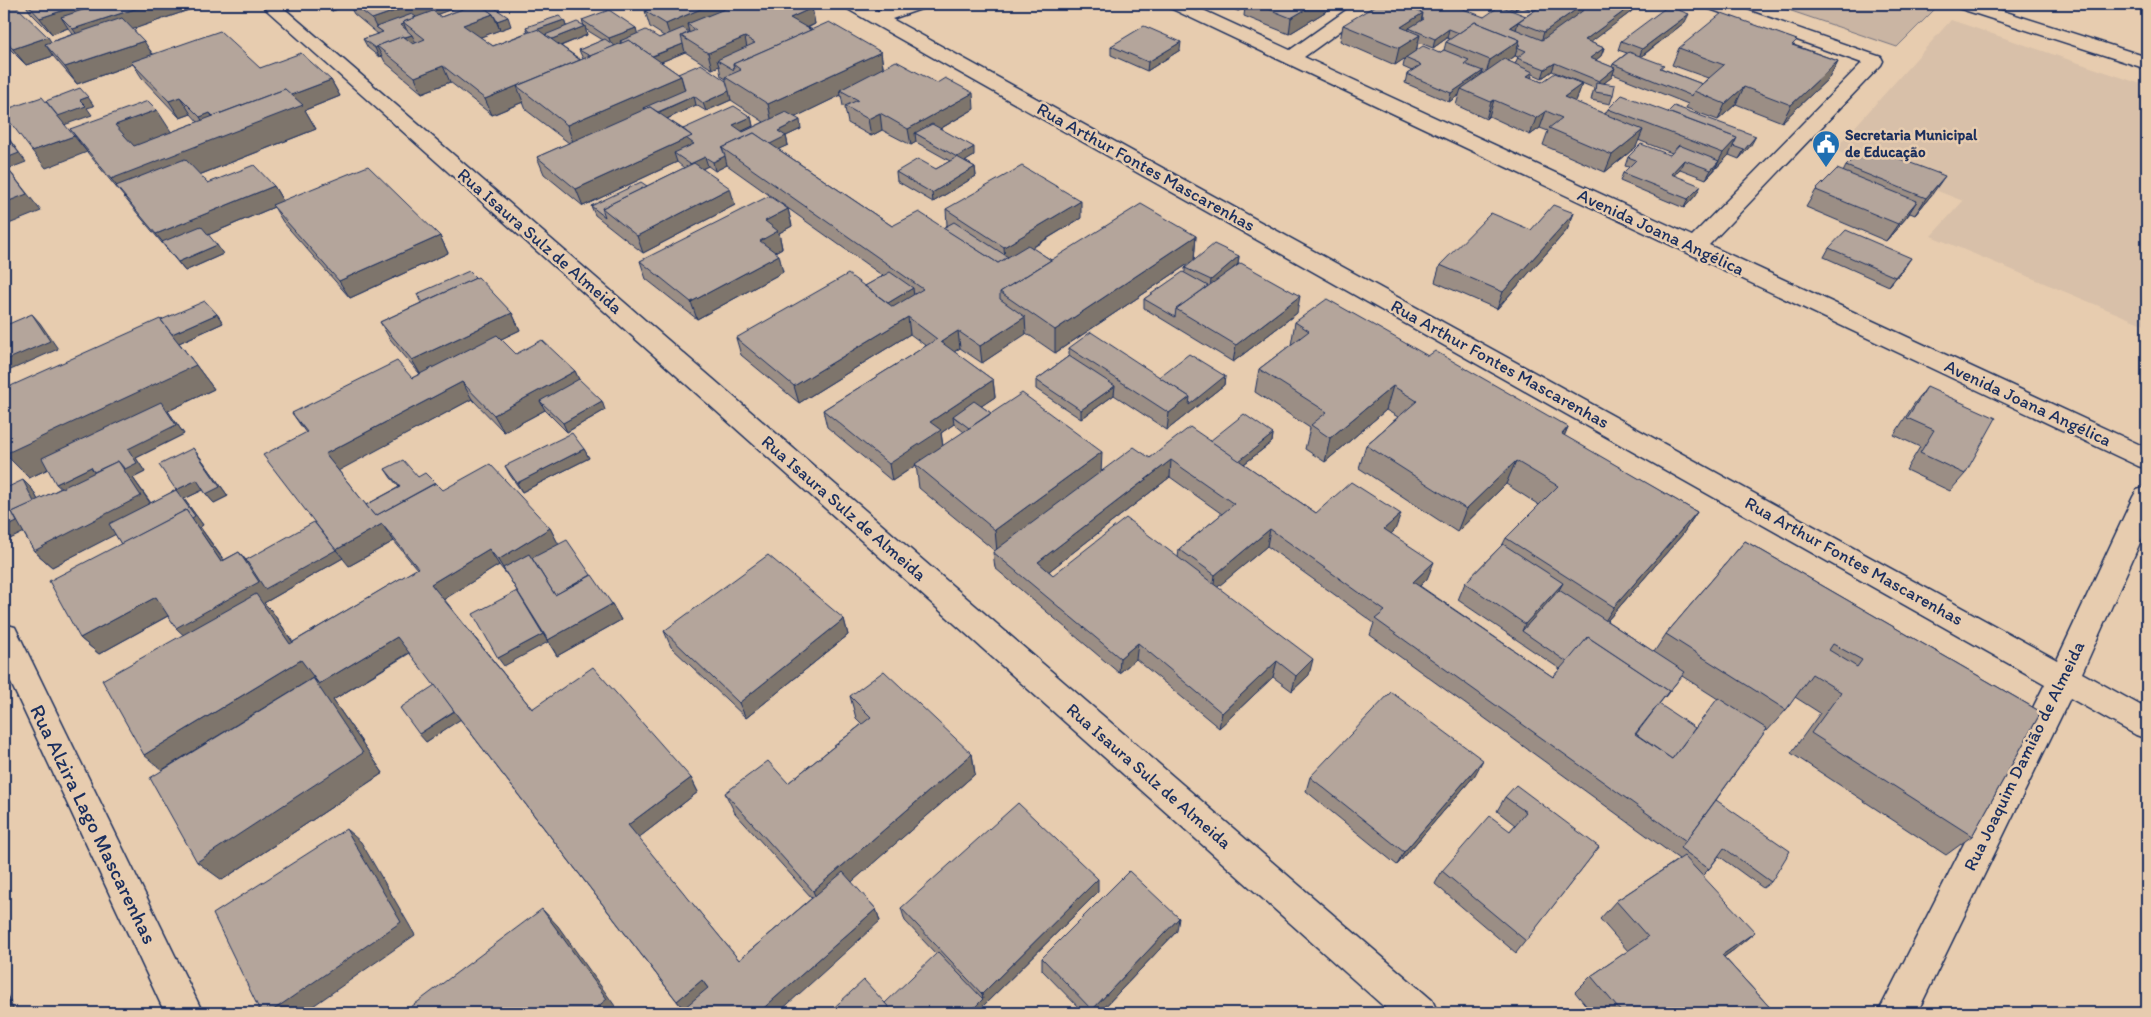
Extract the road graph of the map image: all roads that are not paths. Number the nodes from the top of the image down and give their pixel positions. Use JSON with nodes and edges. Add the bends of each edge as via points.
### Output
{"nodes":[{"id":1,"x":269,"y":4,"type":"edge"},
{"id":2,"x":852,"y":4,"type":"edge"},
{"id":3,"x":918,"y":4,"type":"edge"},
{"id":4,"x":1176,"y":4,"type":"edge"},
{"id":5,"x":1366,"y":4,"type":"edge"},
{"id":6,"x":1713,"y":4,"type":"edge"},
{"id":7,"x":1964,"y":4,"type":"edge"},
{"id":8,"x":876,"y":18,"type":"junction"},
{"id":9,"x":1291,"y":58,"type":"junction"},
{"id":10,"x":2147,"y":63,"type":"edge"},
{"id":11,"x":1694,"y":247,"type":"junction"},
{"id":12,"x":2147,"y":459,"type":"edge"},
{"id":13,"x":2147,"y":497,"type":"edge"},
{"id":14,"x":4,"y":636,"type":"edge"},
{"id":15,"x":2064,"y":678,"type":"junction"},
{"id":16,"x":2147,"y":725,"type":"edge"},
{"id":17,"x":184,"y":1013,"type":"edge"},
{"id":18,"x":1419,"y":1013,"type":"edge"},
{"id":19,"x":1897,"y":1013,"type":"edge"}],
"edges":[{"from":1,"to":18,"type":"street","name":"Rua Isaura Sulz de Almeida"},
{"from":2,"to":8,"type":"street","name":"Rua Arthur Fontes Mascarenhas"},
{"from":3,"to":8,"type":"street"},
{"from":4,"to":9,"type":"street","name":"Avenida Joana Angélica"},
{"from":5,"to":9,"type":"street"},
{"from":6,"to":11,"type":"street","via":[[1874,61]]},
{"from":7,"to":10,"type":"street"},
{"from":8,"to":15,"type":"street","name":"Rua Arthur Fontes Mascarenhas"},
{"from":9,"to":11,"type":"street","name":"Avenida Joana Angélica"},
{"from":11,"to":12,"type":"street","name":"Avenida Joana Angélica"},
{"from":13,"to":15,"type":"street","name":"Rua Joaquim Damião de Almeida"},
{"from":14,"to":17,"type":"street","name":"Rua Alzira Lago Mascarenhas"},
{"from":15,"to":16,"type":"street","name":"Rua Arthur Fontes Mascarenhas"},
{"from":15,"to":19,"type":"street","name":"Rua Joaquim Damião de Almeida"}]}
